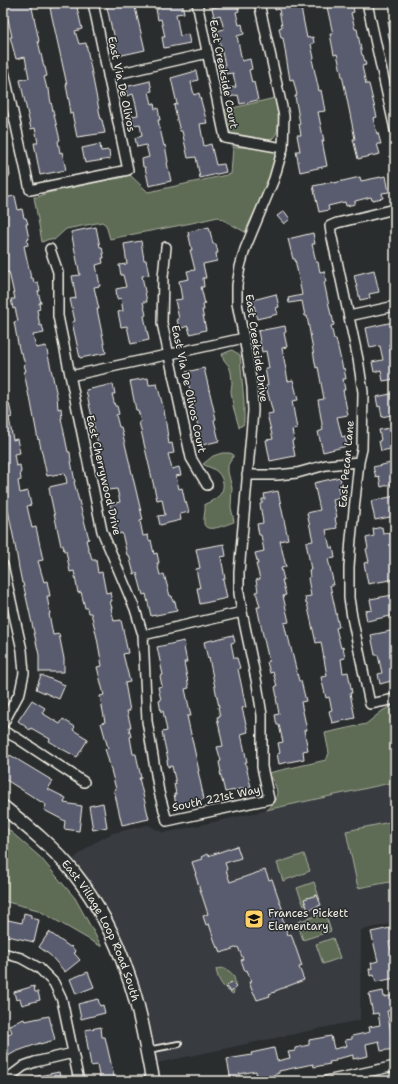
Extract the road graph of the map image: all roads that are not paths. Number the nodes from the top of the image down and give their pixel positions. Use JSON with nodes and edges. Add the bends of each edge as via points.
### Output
{"nodes":[{"id":1,"x":93,"y":3,"type":"edge"},
{"id":2,"x":197,"y":3,"type":"edge"},
{"id":3,"x":259,"y":3,"type":"edge"},
{"id":4,"x":367,"y":3,"type":"edge"},
{"id":5,"x":208,"y":53,"type":"junction"},
{"id":6,"x":3,"y":67,"type":"edge"},
{"id":7,"x":108,"y":76,"type":"junction"},
{"id":8,"x":395,"y":130,"type":"edge"},
{"id":9,"x":283,"y":148,"type":"junction"},
{"id":10,"x":395,"y":210,"type":"edge"},
{"id":11,"x":166,"y":247,"type":"dead end"},
{"id":12,"x":50,"y":249,"type":"dead end"},
{"id":13,"x":395,"y":306,"type":"edge"},
{"id":14,"x":348,"y":316,"type":"junction"},
{"id":15,"x":244,"y":338,"type":"junction"},
{"id":16,"x":169,"y":355,"type":"junction"},
{"id":17,"x":70,"y":376,"type":"junction"},
{"id":18,"x":359,"y":462,"type":"junction"},
{"id":19,"x":248,"y":475,"type":"junction"},
{"id":20,"x":207,"y":485,"type":"dead end"},
{"id":21,"x":3,"y":565,"type":"edge"},
{"id":22,"x":242,"y":612,"type":"junction"},
{"id":23,"x":143,"y":635,"type":"junction"},
{"id":24,"x":395,"y":699,"type":"edge"},
{"id":25,"x":3,"y":724,"type":"edge"},
{"id":26,"x":3,"y":731,"type":"edge"},
{"id":27,"x":84,"y":782,"type":"dead end"},
{"id":28,"x":269,"y":799,"type":"joint"},
{"id":29,"x":3,"y":807,"type":"edge"},
{"id":30,"x":167,"y":820,"type":"joint"},
{"id":31,"x":3,"y":953,"type":"edge"},
{"id":32,"x":179,"y":1044,"type":"dead end"},
{"id":33,"x":146,"y":1050,"type":"junction"},
{"id":34,"x":73,"y":1054,"type":"junction"},
{"id":35,"x":395,"y":1066,"type":"edge"},
{"id":36,"x":4,"y":1081,"type":"edge"},
{"id":37,"x":79,"y":1081,"type":"edge"},
{"id":38,"x":153,"y":1081,"type":"edge"},
{"id":39,"x":329,"y":1081,"type":"edge"}],
"edges":[{"from":1,"to":7,"type":"street","name":"East Via De Olivos"},
{"from":2,"to":5,"type":"street","name":"East Creekside Court"},
{"from":3,"to":9,"type":"street","name":"East Creekside Drive","via":[[284,116]]},
{"from":4,"to":8,"type":"street"},
{"from":5,"to":7,"type":"street"},
{"from":5,"to":9,"type":"street","name":"East Creekside Court","via":[[225,138]]},
{"from":6,"to":7,"type":"street","name":"East Via De Olivos","via":[[30,190],[128,170]]},
{"from":9,"to":15,"type":"street","name":"East Creekside Drive","via":[[274,179],[240,267],[237,303]]},
{"from":10,"to":14,"type":"street","name":"East Pecan Lane","via":[[330,226]]},
{"from":11,"to":16,"type":"street","name":"East Via De Olivos Court","via":[[162,323]]},
{"from":12,"to":17,"type":"street","name":"East Cherrywood Drive","via":[[58,272],[58,316]]},
{"from":13,"to":14,"type":"street"},
{"from":14,"to":18,"type":"street","name":"East Pecan Lane","via":[[363,392],[362,449]]},
{"from":15,"to":16,"type":"street"},
{"from":15,"to":19,"type":"street","name":"East Creekside Drive","via":[[253,411]]},
{"from":16,"to":17,"type":"street"},
{"from":16,"to":20,"type":"street","name":"East Via De Olivos Court","via":[[191,458]]},
{"from":17,"to":23,"type":"street","name":"East Cherrywood Drive","via":[[102,531],[135,609]]},
{"from":18,"to":19,"type":"street","via":[[326,465],[297,473]]},
{"from":18,"to":24,"type":"street","name":"East Pecan Lane","via":[[349,567],[349,598],[370,704]]},
{"from":19,"to":22,"type":"street","name":"East Creekside Drive","via":[[239,572]]},
{"from":21,"to":25,"type":"street","via":[[22,650],[24,673],[20,692]]},
{"from":22,"to":23,"type":"street"},
{"from":22,"to":28,"type":"street","name":"East Creekside Drive","via":[[258,684],[262,715],[262,767]]},
{"from":23,"to":30,"type":"street","name":"East Cherrywood Drive","via":[[147,721]]},
{"from":26,"to":27,"type":"street","via":[[18,738]]},
{"from":28,"to":30,"type":"street","name":"South 221st Way"},
{"from":29,"to":33,"type":"street","name":"East Village Loop Road South","via":[[36,834],[74,873],[109,928],[129,975]]},
{"from":31,"to":34,"type":"street","via":[[21,958],[39,968],[54,983],[62,1000]]},
{"from":32,"to":33,"type":"lane"},
{"from":33,"to":38,"type":"street","name":"East Village Loop Road South"},
{"from":34,"to":36,"type":"street","via":[[24,1066]]},
{"from":34,"to":37,"type":"street"},
{"from":35,"to":39,"type":"street"}]}
